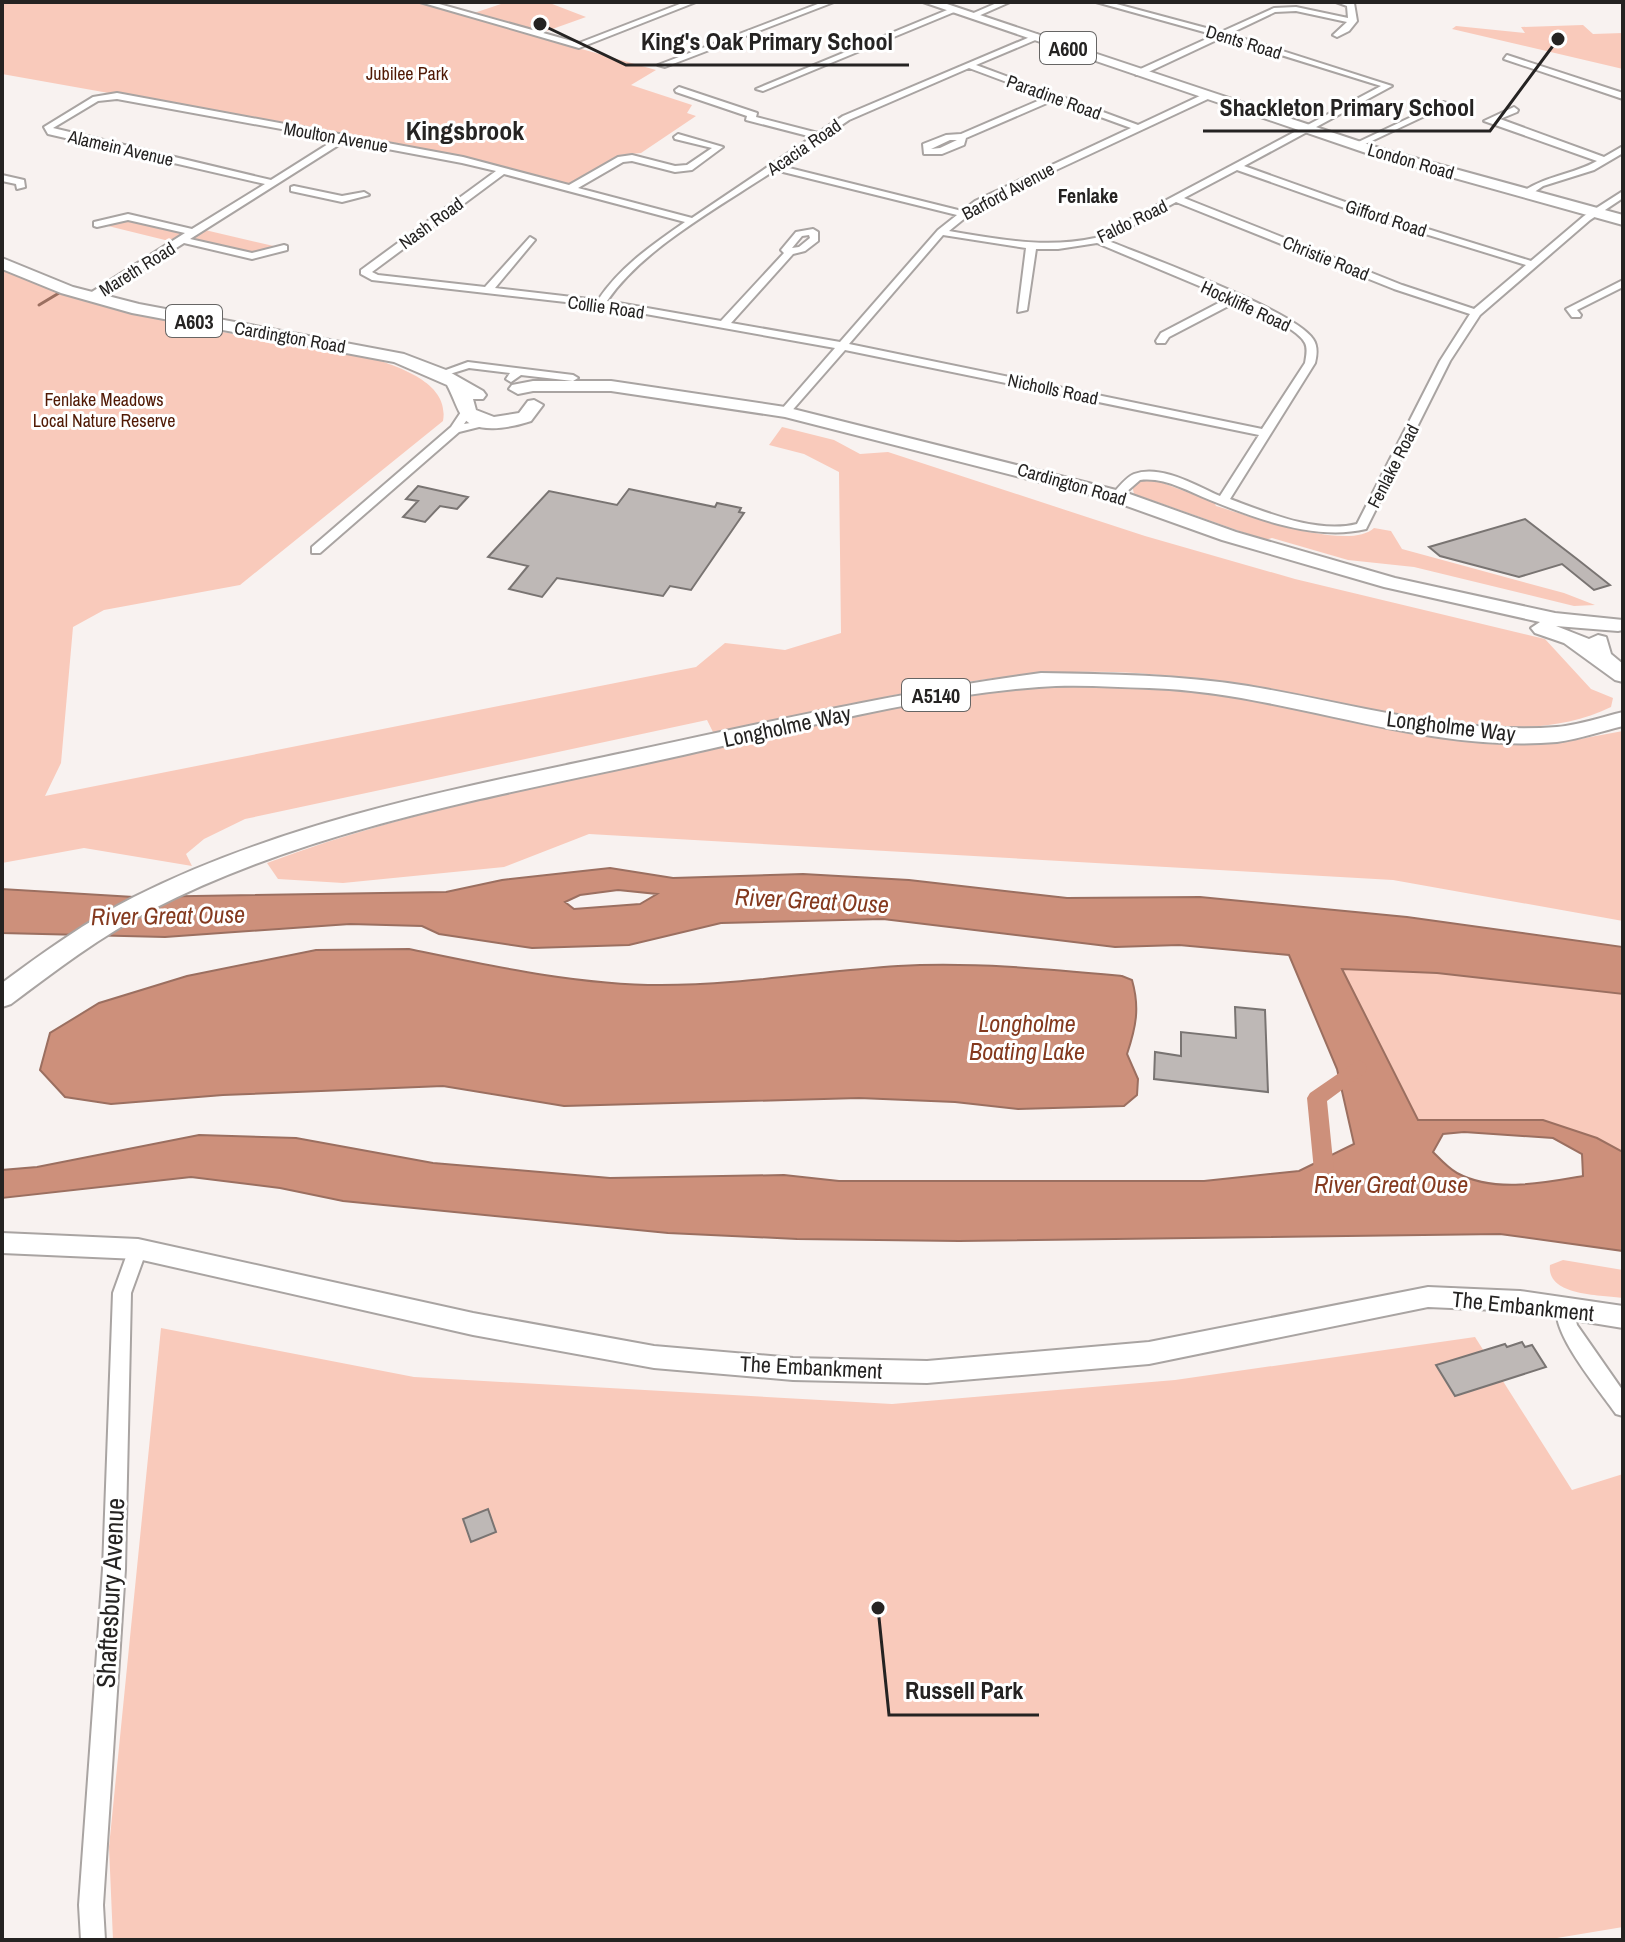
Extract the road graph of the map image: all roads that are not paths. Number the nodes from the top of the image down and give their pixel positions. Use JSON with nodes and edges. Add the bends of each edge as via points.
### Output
{"nodes":[{"id":1,"x":424,"y":2,"type":"edge"},
{"id":2,"x":692,"y":2,"type":"edge"},
{"id":3,"x":830,"y":2,"type":"edge"},
{"id":4,"x":929,"y":2,"type":"edge"},
{"id":5,"x":1006,"y":2,"type":"edge"},
{"id":6,"x":1100,"y":2,"type":"edge"},
{"id":7,"x":1340,"y":2,"type":"edge"},
{"id":8,"x":955,"y":10,"type":"junction"},
{"id":9,"x":973,"y":15,"type":"junction"},
{"id":10,"x":1353,"y":21,"type":"junction"},
{"id":11,"x":1221,"y":34,"type":"junction"},
{"id":12,"x":1337,"y":35,"type":"dead end"},
{"id":13,"x":1037,"y":36,"type":"junction"},
{"id":14,"x":1507,"y":57,"type":"dead end"},
{"id":15,"x":662,"y":65,"type":"dead end"},
{"id":16,"x":969,"y":65,"type":"junction"},
{"id":17,"x":1139,"y":73,"type":"junction"},
{"id":18,"x":1388,"y":86,"type":"joint"},
{"id":19,"x":760,"y":89,"type":"dead end"},
{"id":20,"x":679,"y":90,"type":"dead end"},
{"id":21,"x":117,"y":96,"type":"joint"},
{"id":22,"x":1207,"y":96,"type":"junction"},
{"id":23,"x":1623,"y":96,"type":"edge"},
{"id":24,"x":1053,"y":97,"type":"junction"},
{"id":25,"x":1446,"y":104,"type":"dead end"},
{"id":26,"x":1514,"y":110,"type":"dead end"},
{"id":27,"x":1139,"y":128,"type":"junction"},
{"id":28,"x":1306,"y":129,"type":"junction"},
{"id":29,"x":820,"y":136,"type":"junction"},
{"id":30,"x":678,"y":137,"type":"dead end"},
{"id":31,"x":962,"y":137,"type":"dead end"},
{"id":32,"x":342,"y":139,"type":"junction"},
{"id":33,"x":730,"y":141,"type":"dead end"},
{"id":34,"x":1356,"y":145,"type":"junction"},
{"id":35,"x":719,"y":147,"type":"junction"},
{"id":36,"x":1623,"y":149,"type":"edge"},
{"id":37,"x":1604,"y":160,"type":"junction"},
{"id":38,"x":775,"y":167,"type":"junction"},
{"id":39,"x":1238,"y":167,"type":"junction"},
{"id":40,"x":502,"y":171,"type":"junction"},
{"id":41,"x":286,"y":176,"type":"junction"},
{"id":42,"x":2,"y":178,"type":"edge"},
{"id":43,"x":33,"y":179,"type":"dead end"},
{"id":44,"x":274,"y":183,"type":"junction"},
{"id":45,"x":294,"y":189,"type":"junction"},
{"id":46,"x":570,"y":189,"type":"junction"},
{"id":47,"x":262,"y":191,"type":"junction"},
{"id":48,"x":1527,"y":193,"type":"junction"},
{"id":49,"x":1623,"y":194,"type":"edge"},
{"id":50,"x":364,"y":195,"type":"dead end"},
{"id":51,"x":1177,"y":199,"type":"junction"},
{"id":52,"x":1595,"y":212,"type":"junction"},
{"id":53,"x":961,"y":213,"type":"junction"},
{"id":54,"x":1623,"y":220,"type":"edge"},
{"id":55,"x":692,"y":221,"type":"junction"},
{"id":56,"x":97,"y":224,"type":"dead end"},
{"id":57,"x":941,"y":232,"type":"junction"},
{"id":58,"x":196,"y":233,"type":"junction"},
{"id":59,"x":184,"y":240,"type":"junction"},
{"id":60,"x":530,"y":240,"type":"dead end"},
{"id":61,"x":1098,"y":240,"type":"junction"},
{"id":62,"x":1031,"y":247,"type":"junction"},
{"id":63,"x":284,"y":248,"type":"dead end"},
{"id":64,"x":790,"y":252,"type":"dead end"},
{"id":65,"x":2,"y":263,"type":"edge"},
{"id":66,"x":1535,"y":265,"type":"junction"},
{"id":67,"x":368,"y":276,"type":"joint"},
{"id":68,"x":1623,"y":283,"type":"edge"},
{"id":69,"x":487,"y":291,"type":"junction"},
{"id":70,"x":91,"y":297,"type":"junction"},
{"id":71,"x":1234,"y":299,"type":"junction"},
{"id":72,"x":601,"y":303,"type":"junction"},
{"id":73,"x":1022,"y":310,"type":"dead end"},
{"id":74,"x":1476,"y":313,"type":"junction"},
{"id":75,"x":1576,"y":315,"type":"dead end"},
{"id":76,"x":723,"y":325,"type":"junction"},
{"id":77,"x":1161,"y":341,"type":"dead end"},
{"id":78,"x":842,"y":346,"type":"junction"},
{"id":79,"x":447,"y":378,"type":"junction"},
{"id":80,"x":573,"y":378,"type":"dead end"},
{"id":81,"x":516,"y":380,"type":"junction"},
{"id":82,"x":471,"y":404,"type":"junction"},
{"id":83,"x":534,"y":405,"type":"junction"},
{"id":84,"x":785,"y":412,"type":"junction"},
{"id":85,"x":489,"y":423,"type":"junction"},
{"id":86,"x":455,"y":429,"type":"junction"},
{"id":87,"x":1263,"y":433,"type":"junction"},
{"id":88,"x":1117,"y":496,"type":"junction"},
{"id":89,"x":1223,"y":501,"type":"junction"},
{"id":90,"x":316,"y":550,"type":"dead end"},
{"id":91,"x":1620,"y":624,"type":"edge"},
{"id":92,"x":1611,"y":666,"type":"edge"},
{"id":93,"x":1623,"y":689,"type":"edge"},
{"id":94,"x":1621,"y":714,"type":"edge"},
{"id":95,"x":2,"y":997,"type":"edge"},
{"id":96,"x":2,"y":1243,"type":"edge"},
{"id":97,"x":138,"y":1249,"type":"junction"},
{"id":98,"x":1565,"y":1310,"type":"junction"},
{"id":99,"x":1623,"y":1317,"type":"edge"},
{"id":100,"x":1623,"y":1407,"type":"edge"},
{"id":101,"x":93,"y":1940,"type":"edge"}],
"edges":[{"from":1,"to":2,"type":"street","via":[[579,46]]},
{"from":3,"to":15,"type":"street"},
{"from":4,"to":8,"type":"main road","name":"London Road","number":"A600"},
{"from":5,"to":9,"type":"street"},
{"from":6,"to":11,"type":"street","name":"Dents Road"},
{"from":7,"to":10,"type":"street","via":[[1351,5]]},
{"from":8,"to":9,"type":"main road","name":"London Road","number":"A600"},
{"from":8,"to":19,"type":"street"},
{"from":9,"to":13,"type":"main road","name":"London Road","number":"A600"},
{"from":10,"to":11,"type":"street","via":[[1280,9]]},
{"from":10,"to":12,"type":"street"},
{"from":11,"to":17,"type":"street"},
{"from":11,"to":18,"type":"street","name":"Dents Road"},
{"from":13,"to":16,"type":"street","name":"Acacia Road"},
{"from":13,"to":17,"type":"main road","name":"London Road","number":"A600"},
{"from":14,"to":23,"type":"street"},
{"from":16,"to":24,"type":"street","name":"Paradine Road"},
{"from":16,"to":29,"type":"street","name":"Acacia Road","via":[[846,118]]},
{"from":17,"to":22,"type":"main road","name":"London Road","number":"A600"},
{"from":18,"to":28,"type":"street","name":"Faldo Road"},
{"from":20,"to":29,"type":"street","via":[[695,101]]},
{"from":21,"to":32,"type":"street","name":"Moulton Avenue"},
{"from":21,"to":44,"type":"street","name":"Alamein Avenue","via":[[96,99],[48,130]]},
{"from":22,"to":27,"type":"street","name":"Barford Avenue"},
{"from":22,"to":28,"type":"main road","name":"London Road","number":"A600"},
{"from":24,"to":27,"type":"street","name":"Paradine Road"},
{"from":24,"to":31,"type":"street"},
{"from":25,"to":34,"type":"street"},
{"from":26,"to":37,"type":"street","via":[[1488,121]]},
{"from":27,"to":53,"type":"street","name":"Barford Avenue"},
{"from":28,"to":34,"type":"main road","name":"London Road","number":"A600"},
{"from":28,"to":39,"type":"street","name":"Faldo Road"},
{"from":29,"to":38,"type":"street","name":"Acacia Road"},
{"from":30,"to":35,"type":"street"},
{"from":32,"to":40,"type":"street","name":"Moulton Avenue"},
{"from":32,"to":41,"type":"street","name":"Mareth Road"},
{"from":33,"to":35,"type":"street"},
{"from":34,"to":48,"type":"main road","name":"London Road","number":"A600"},
{"from":35,"to":46,"type":"street","via":[[689,168],[621,159]]},
{"from":36,"to":37,"type":"street"},
{"from":37,"to":48,"type":"street"},
{"from":38,"to":53,"type":"street"},
{"from":38,"to":55,"type":"street","name":"Acacia Road"},
{"from":39,"to":51,"type":"street","name":"Faldo Road"},
{"from":39,"to":66,"type":"street","name":"Gifford Road"},
{"from":40,"to":46,"type":"street","name":"Moulton Avenue"},
{"from":40,"to":67,"type":"street","name":"Nash Road","via":[[368,268]]},
{"from":41,"to":44,"type":"street","name":"Mareth Road"},
{"from":41,"to":45,"type":"street","via":[[294,179]]},
{"from":42,"to":43,"type":"street","via":[[21,185]]},
{"from":44,"to":47,"type":"street","name":"Mareth Road"},
{"from":45,"to":47,"type":"street","name":"Mareth Road"},
{"from":45,"to":50,"type":"street","name":"Mareth Road","via":[[342,204]]},
{"from":46,"to":55,"type":"street","name":"Moulton Avenue"},
{"from":47,"to":58,"type":"street","name":"Mareth Road"},
{"from":48,"to":52,"type":"main road","name":"London Road","number":"A600"},
{"from":49,"to":52,"type":"street","name":"Fenlake Road"},
{"from":51,"to":61,"type":"street","name":"Faldo Road"},
{"from":51,"to":74,"type":"street","name":"Christie Road"},
{"from":52,"to":54,"type":"main road","name":"London Road","number":"A600"},
{"from":52,"to":66,"type":"street","name":"Fenlake Road"},
{"from":53,"to":57,"type":"street","name":"Barford Avenue"},
{"from":55,"to":72,"type":"street","name":"Acacia Road","via":[[631,264]]},
{"from":56,"to":58,"type":"street","name":"Mareth Road","via":[[128,217]]},
{"from":57,"to":62,"type":"street","name":"Faldo Road"},
{"from":57,"to":78,"type":"street","name":"Barford Avenue"},
{"from":58,"to":59,"type":"street","name":"Mareth Road"},
{"from":59,"to":63,"type":"street","name":"Mareth Road","via":[[252,256]]},
{"from":59,"to":70,"type":"street","name":"Mareth Road"},
{"from":60,"to":69,"type":"street"},
{"from":61,"to":62,"type":"street","name":"Faldo Road"},
{"from":61,"to":71,"type":"street","name":"Hockliffe Road"},
{"from":62,"to":73,"type":"street"},
{"from":64,"to":76,"type":"street"},
{"from":65,"to":70,"type":"main road","name":"Cardington Road","number":"A603"},
{"from":66,"to":74,"type":"street","name":"Fenlake Road"},
{"from":67,"to":69,"type":"street","name":"Collie Road"},
{"from":68,"to":75,"type":"street","via":[[1571,309]]},
{"from":69,"to":72,"type":"street","name":"Collie Road"},
{"from":70,"to":79,"type":"main road","name":"Cardington Road","number":"A603","via":[[192,321],[373,352]]},
{"from":71,"to":77,"type":"street"},
{"from":71,"to":87,"type":"street","name":"Hockliffe Road","via":[[1299,331],[1313,351]]},
{"from":72,"to":76,"type":"street","name":"Collie Road"},
{"from":74,"to":89,"type":"street","name":"Fenlake Road","via":[[1445,361],[1362,526],[1336,531]]},
{"from":76,"to":78,"type":"street","name":"Collie Road"},
{"from":78,"to":84,"type":"street","name":"Barford Avenue"},
{"from":78,"to":87,"type":"street","name":"Nicholls Road"},
{"from":79,"to":81,"type":"street","name":"Cardington Road","via":[[468,365]]},
{"from":79,"to":82,"type":"main road"},
{"from":80,"to":81,"type":"street","name":"Cardington Road"},
{"from":81,"to":82,"type":"main road"},
{"from":81,"to":83,"type":"main road"},
{"from":81,"to":84,"type":"main road","name":"Cardington Road","via":[[611,386]]},
{"from":82,"to":85,"type":"main road","via":[[475,419]]},
{"from":82,"to":86,"type":"street"},
{"from":83,"to":85,"type":"main road","name":"Cardington Road","via":[[525,417]]},
{"from":83,"to":92,"type":"main road","name":"Cardington Road","via":[[576,396],[635,398],[881,444],[1095,502],[1307,573],[1546,629],[1572,638]]},
{"from":84,"to":88,"type":"main road","name":"Cardington Road"},
{"from":85,"to":86,"type":"street"},
{"from":86,"to":90,"type":"street"},
{"from":87,"to":89,"type":"street","name":"Hockliffe Road"},
{"from":88,"to":89,"type":"street","name":"Fenlake Road","via":[[1129,481],[1145,475]]},
{"from":88,"to":91,"type":"main road","name":"Cardington Road","via":[[1229,536],[1391,583],[1555,619]]},
{"from":91,"to":92,"type":"main road","via":[[1598,640]]},
{"from":92,"to":93,"type":"main road"},
{"from":94,"to":95,"type":"main road","name":"Longholme Way","number":"A5140","via":[[1560,734],[1504,735],[1184,684],[1026,682],[918,698],[346,823],[265,848],[114,917]]},
{"from":96,"to":97,"type":"street","name":"The Embankment"},
{"from":97,"to":98,"type":"street","name":"The Embankment","via":[[488,1327],[654,1357],[793,1369],[927,1372],[1149,1353],[1428,1297],[1520,1301]]},
{"from":97,"to":101,"type":"street","name":"Shaftesbury Avenue","via":[[122,1293],[114,1569]]},
{"from":98,"to":99,"type":"street","name":"The Embankment"},
{"from":98,"to":100,"type":"street","via":[[1568,1328]]}]}
